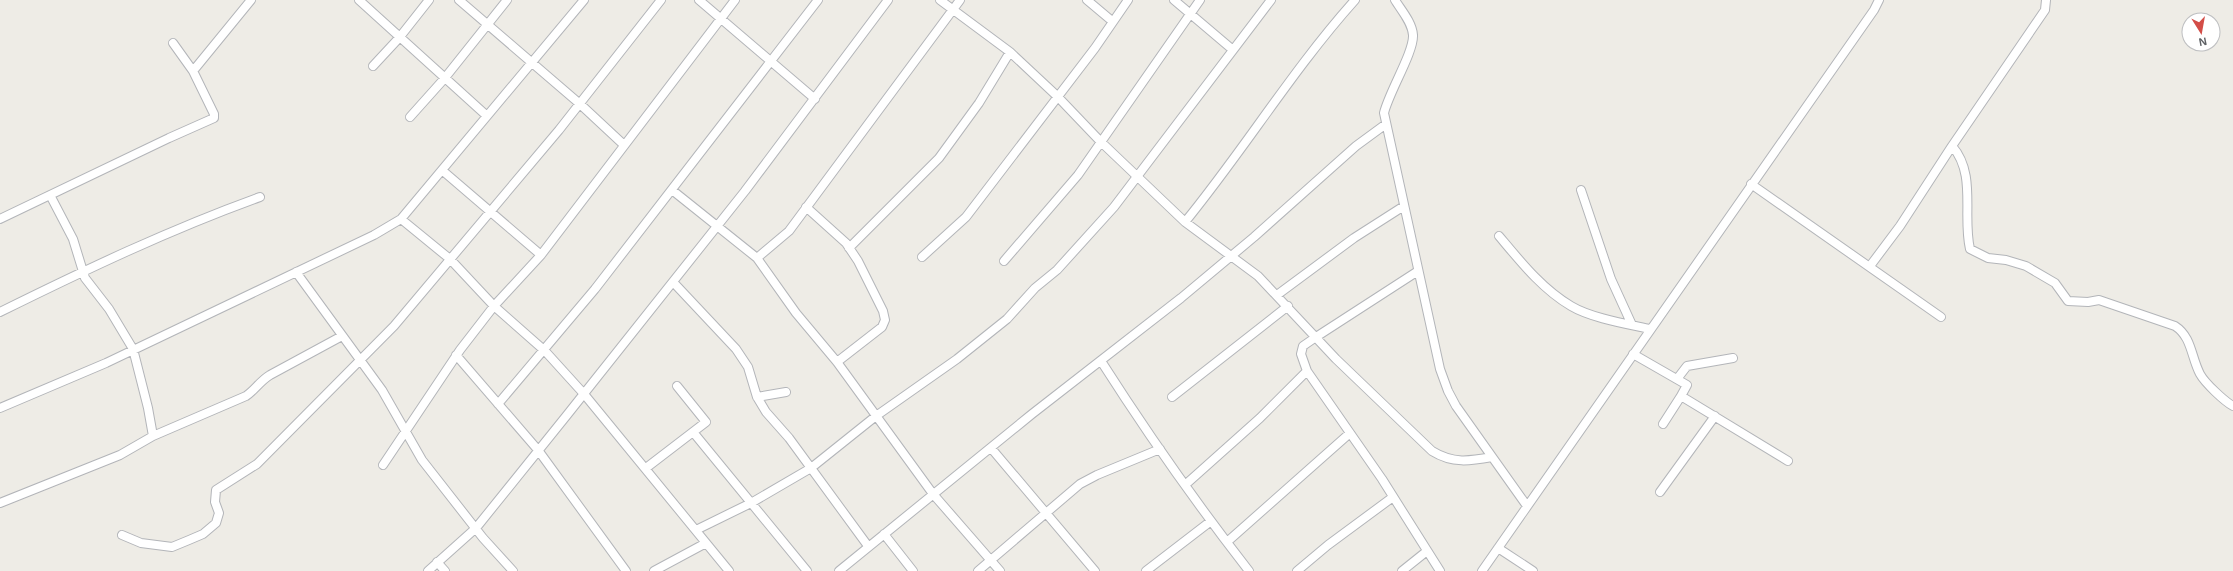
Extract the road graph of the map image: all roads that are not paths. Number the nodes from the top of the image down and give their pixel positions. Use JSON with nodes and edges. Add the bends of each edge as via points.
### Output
{"nodes":[{"id":1,"x":251,"y":0,"type":"edge"},
{"id":2,"x":358,"y":0,"type":"edge"},
{"id":3,"x":429,"y":0,"type":"edge"},
{"id":4,"x":459,"y":0,"type":"edge"},
{"id":5,"x":507,"y":0,"type":"edge"},
{"id":6,"x":584,"y":0,"type":"edge"},
{"id":7,"x":661,"y":0,"type":"edge"},
{"id":8,"x":698,"y":0,"type":"edge"},
{"id":9,"x":735,"y":0,"type":"edge"},
{"id":10,"x":818,"y":0,"type":"edge"},
{"id":11,"x":888,"y":0,"type":"edge"},
{"id":12,"x":940,"y":0,"type":"edge"},
{"id":13,"x":960,"y":0,"type":"edge"},
{"id":14,"x":1087,"y":0,"type":"edge"},
{"id":15,"x":1128,"y":0,"type":"edge"},
{"id":16,"x":1174,"y":0,"type":"edge"},
{"id":17,"x":1200,"y":0,"type":"edge"},
{"id":18,"x":1271,"y":0,"type":"edge"},
{"id":19,"x":1355,"y":0,"type":"edge"},
{"id":20,"x":1394,"y":0,"type":"edge"},
{"id":21,"x":1879,"y":0,"type":"edge"},
{"id":22,"x":2046,"y":0,"type":"edge"},
{"id":23,"x":953,"y":9,"type":"junction"},
{"id":24,"x":1190,"y":13,"type":"junction"},
{"id":25,"x":720,"y":19,"type":"junction"},
{"id":26,"x":1112,"y":21,"type":"junction"},
{"id":27,"x":488,"y":24,"type":"junction"},
{"id":28,"x":399,"y":38,"type":"junction"},
{"id":29,"x":173,"y":43,"type":"dead end"},
{"id":30,"x":1233,"y":50,"type":"junction"},
{"id":31,"x":1010,"y":52,"type":"junction"},
{"id":32,"x":772,"y":60,"type":"junction"},
{"id":33,"x":532,"y":63,"type":"junction"},
{"id":34,"x":373,"y":66,"type":"dead end"},
{"id":35,"x":193,"y":71,"type":"junction"},
{"id":36,"x":444,"y":79,"type":"junction"},
{"id":37,"x":1057,"y":96,"type":"junction"},
{"id":38,"x":815,"y":99,"type":"junction"},
{"id":39,"x":580,"y":104,"type":"junction"},
{"id":40,"x":487,"y":116,"type":"junction"},
{"id":41,"x":410,"y":117,"type":"dead end"},
{"id":42,"x":1386,"y":124,"type":"junction"},
{"id":43,"x":1100,"y":141,"type":"junction"},
{"id":44,"x":624,"y":145,"type":"junction"},
{"id":45,"x":1952,"y":146,"type":"junction"},
{"id":46,"x":443,"y":171,"type":"junction"},
{"id":47,"x":1137,"y":174,"type":"junction"},
{"id":48,"x":1751,"y":184,"type":"junction"},
{"id":49,"x":672,"y":190,"type":"junction"},
{"id":50,"x":1581,"y":190,"type":"dead end"},
{"id":51,"x":50,"y":195,"type":"junction"},
{"id":52,"x":260,"y":198,"type":"dead end"},
{"id":53,"x":1404,"y":206,"type":"junction"},
{"id":54,"x":806,"y":207,"type":"junction"},
{"id":55,"x":490,"y":211,"type":"junction"},
{"id":56,"x":401,"y":219,"type":"junction"},
{"id":57,"x":0,"y":220,"type":"edge"},
{"id":58,"x":1185,"y":222,"type":"junction"},
{"id":59,"x":718,"y":226,"type":"junction"},
{"id":60,"x":1499,"y":236,"type":"dead end"},
{"id":61,"x":849,"y":248,"type":"junction"},
{"id":62,"x":541,"y":255,"type":"junction"},
{"id":63,"x":922,"y":257,"type":"dead end"},
{"id":64,"x":1231,"y":257,"type":"junction"},
{"id":65,"x":757,"y":258,"type":"junction"},
{"id":66,"x":450,"y":259,"type":"junction"},
{"id":67,"x":1004,"y":261,"type":"dead end"},
{"id":68,"x":1870,"y":266,"type":"junction"},
{"id":69,"x":1418,"y":270,"type":"junction"},
{"id":70,"x":83,"y":271,"type":"junction"},
{"id":71,"x":296,"y":272,"type":"junction"},
{"id":72,"x":673,"y":282,"type":"junction"},
{"id":73,"x":1277,"y":295,"type":"junction"},
{"id":74,"x":494,"y":306,"type":"junction"},
{"id":75,"x":1288,"y":306,"type":"junction"},
{"id":76,"x":0,"y":312,"type":"edge"},
{"id":77,"x":1941,"y":317,"type":"dead end"},
{"id":78,"x":1632,"y":325,"type":"junction"},
{"id":79,"x":1650,"y":330,"type":"junction"},
{"id":80,"x":342,"y":336,"type":"junction"},
{"id":81,"x":1316,"y":337,"type":"junction"},
{"id":82,"x":133,"y":349,"type":"junction"},
{"id":83,"x":545,"y":351,"type":"junction"},
{"id":84,"x":1633,"y":354,"type":"junction"},
{"id":85,"x":456,"y":356,"type":"junction"},
{"id":86,"x":1733,"y":358,"type":"dead end"},
{"id":87,"x":360,"y":361,"type":"junction"},
{"id":88,"x":1101,"y":361,"type":"junction"},
{"id":89,"x":837,"y":362,"type":"junction"},
{"id":90,"x":1308,"y":371,"type":"junction"},
{"id":91,"x":1677,"y":379,"type":"junction"},
{"id":92,"x":677,"y":386,"type":"dead end"},
{"id":93,"x":786,"y":392,"type":"dead end"},
{"id":94,"x":584,"y":394,"type":"junction"},
{"id":95,"x":1681,"y":396,"type":"junction"},
{"id":96,"x":757,"y":397,"type":"junction"},
{"id":97,"x":1172,"y":397,"type":"dead end"},
{"id":98,"x":498,"y":404,"type":"junction"},
{"id":99,"x":2233,"y":406,"type":"edge"},
{"id":100,"x":0,"y":408,"type":"edge"},
{"id":101,"x":876,"y":416,"type":"junction"},
{"id":102,"x":1715,"y":416,"type":"junction"},
{"id":103,"x":1663,"y":424,"type":"dead end"},
{"id":104,"x":693,"y":432,"type":"junction"},
{"id":105,"x":406,"y":433,"type":"junction"},
{"id":106,"x":1350,"y":434,"type":"junction"},
{"id":107,"x":153,"y":436,"type":"junction"},
{"id":108,"x":991,"y":448,"type":"junction"},
{"id":109,"x":1160,"y":449,"type":"junction"},
{"id":110,"x":538,"y":450,"type":"junction"},
{"id":111,"x":1492,"y":457,"type":"junction"},
{"id":112,"x":1788,"y":461,"type":"dead end"},
{"id":113,"x":383,"y":465,"type":"dead end"},
{"id":114,"x":646,"y":468,"type":"junction"},
{"id":115,"x":811,"y":468,"type":"junction"},
{"id":116,"x":1185,"y":485,"type":"junction"},
{"id":117,"x":1660,"y":492,"type":"dead end"},
{"id":118,"x":934,"y":494,"type":"junction"},
{"id":119,"x":1393,"y":497,"type":"junction"},
{"id":120,"x":0,"y":503,"type":"edge"},
{"id":121,"x":751,"y":503,"type":"junction"},
{"id":122,"x":1527,"y":506,"type":"junction"},
{"id":123,"x":1048,"y":512,"type":"junction"},
{"id":124,"x":1211,"y":521,"type":"junction"},
{"id":125,"x":476,"y":528,"type":"junction"},
{"id":126,"x":696,"y":530,"type":"junction"},
{"id":127,"x":884,"y":534,"type":"junction"},
{"id":128,"x":122,"y":535,"type":"dead end"},
{"id":129,"x":1226,"y":542,"type":"junction"},
{"id":130,"x":706,"y":543,"type":"junction"},
{"id":131,"x":868,"y":546,"type":"junction"},
{"id":132,"x":1498,"y":548,"type":"junction"},
{"id":133,"x":1427,"y":551,"type":"junction"},
{"id":134,"x":991,"y":560,"type":"junction"},
{"id":135,"x":437,"y":562,"type":"junction"},
{"id":136,"x":428,"y":571,"type":"edge"},
{"id":137,"x":445,"y":571,"type":"edge"},
{"id":138,"x":513,"y":571,"type":"edge"},
{"id":139,"x":626,"y":571,"type":"edge"},
{"id":140,"x":654,"y":571,"type":"edge"},
{"id":141,"x":729,"y":571,"type":"edge"},
{"id":142,"x":807,"y":571,"type":"edge"},
{"id":143,"x":839,"y":571,"type":"edge"},
{"id":144,"x":913,"y":571,"type":"edge"},
{"id":145,"x":978,"y":571,"type":"edge"},
{"id":146,"x":1000,"y":571,"type":"edge"},
{"id":147,"x":1095,"y":571,"type":"edge"},
{"id":148,"x":1146,"y":571,"type":"edge"},
{"id":149,"x":1249,"y":571,"type":"edge"},
{"id":150,"x":1297,"y":571,"type":"edge"},
{"id":151,"x":1402,"y":571,"type":"edge"},
{"id":152,"x":1440,"y":571,"type":"edge"},
{"id":153,"x":1482,"y":571,"type":"edge"},
{"id":154,"x":1533,"y":571,"type":"edge"}],
"edges":[{"from":1,"to":35,"type":"street"},
{"from":2,"to":28,"type":"street"},
{"from":3,"to":28,"type":"street"},
{"from":4,"to":27,"type":"street"},
{"from":5,"to":27,"type":"street"},
{"from":6,"to":33,"type":"street"},
{"from":7,"to":39,"type":"street"},
{"from":8,"to":25,"type":"street"},
{"from":9,"to":25,"type":"street"},
{"from":10,"to":32,"type":"street"},
{"from":11,"to":38,"type":"street"},
{"from":12,"to":23,"type":"street"},
{"from":13,"to":23,"type":"street"},
{"from":14,"to":26,"type":"street"},
{"from":15,"to":26,"type":"street"},
{"from":16,"to":24,"type":"street"},
{"from":17,"to":24,"type":"street"},
{"from":18,"to":30,"type":"street"},
{"from":19,"to":58,"type":"street","via":[[1299,68],[1226,172]]},
{"from":20,"to":42,"type":"street","via":[[1408,21],[1413,35],[1410,48],[1387,99],[1384,113]]},
{"from":21,"to":48,"type":"street"},
{"from":22,"to":45,"type":"street","via":[[2045,10]]},
{"from":23,"to":31,"type":"street"},
{"from":23,"to":54,"type":"street"},
{"from":24,"to":30,"type":"street"},
{"from":24,"to":43,"type":"street"},
{"from":25,"to":32,"type":"street"},
{"from":25,"to":44,"type":"street"},
{"from":26,"to":37,"type":"street","via":[[1095,48]]},
{"from":27,"to":33,"type":"street"},
{"from":27,"to":36,"type":"street"},
{"from":28,"to":34,"type":"street"},
{"from":28,"to":36,"type":"street"},
{"from":29,"to":35,"type":"street"},
{"from":30,"to":47,"type":"street"},
{"from":31,"to":37,"type":"street"},
{"from":31,"to":61,"type":"street","via":[[971,115],[938,158]]},
{"from":32,"to":38,"type":"street"},
{"from":32,"to":49,"type":"street"},
{"from":33,"to":39,"type":"street"},
{"from":33,"to":40,"type":"street"},
{"from":35,"to":51,"type":"street","via":[[214,118]]},
{"from":36,"to":40,"type":"street"},
{"from":36,"to":41,"type":"street"},
{"from":37,"to":43,"type":"street"},
{"from":37,"to":63,"type":"street","via":[[966,217]]},
{"from":38,"to":59,"type":"street"},
{"from":39,"to":44,"type":"street"},
{"from":39,"to":55,"type":"street"},
{"from":40,"to":46,"type":"street"},
{"from":42,"to":53,"type":"street"},
{"from":42,"to":64,"type":"street","via":[[1356,146]]},
{"from":43,"to":47,"type":"street"},
{"from":43,"to":67,"type":"street","via":[[1078,175]]},
{"from":44,"to":62,"type":"street"},
{"from":45,"to":68,"type":"street","via":[[1900,226]]},
{"from":45,"to":99,"type":"street","via":[[1958,153],[1966,176],[1969,199],[1967,236],[1970,249],[1988,258],[2026,266],[2055,283],[2068,301],[2099,300],[2175,326],[2183,331],[2189,341],[2201,376]]},
{"from":46,"to":55,"type":"street"},
{"from":46,"to":56,"type":"street"},
{"from":47,"to":58,"type":"street"},
{"from":47,"to":101,"type":"street","via":[[1090,235],[1007,319],[957,360]]},
{"from":48,"to":68,"type":"street"},
{"from":48,"to":79,"type":"street"},
{"from":49,"to":59,"type":"street"},
{"from":49,"to":83,"type":"street"},
{"from":50,"to":78,"type":"street","via":[[1611,279]]},
{"from":51,"to":57,"type":"street"},
{"from":51,"to":70,"type":"street","via":[[73,239]]},
{"from":52,"to":70,"type":"street","via":[[211,215]]},
{"from":53,"to":69,"type":"street"},
{"from":53,"to":73,"type":"street","via":[[1354,238]]},
{"from":54,"to":61,"type":"street"},
{"from":54,"to":65,"type":"street","via":[[789,231]]},
{"from":55,"to":62,"type":"street"},
{"from":55,"to":66,"type":"street"},
{"from":56,"to":66,"type":"street"},
{"from":56,"to":71,"type":"street","via":[[374,235]]},
{"from":58,"to":64,"type":"street"},
{"from":59,"to":65,"type":"street"},
{"from":59,"to":72,"type":"street"},
{"from":60,"to":78,"type":"street","via":[[1540,283],[1572,306]]},
{"from":61,"to":89,"type":"street","via":[[883,311],[885,320],[882,327]]},
{"from":62,"to":74,"type":"street"},
{"from":64,"to":73,"type":"street","via":[[1258,276]]},
{"from":64,"to":88,"type":"street"},
{"from":65,"to":89,"type":"street","via":[[796,313]]},
{"from":66,"to":74,"type":"street"},
{"from":66,"to":87,"type":"street","via":[[394,326]]},
{"from":68,"to":77,"type":"street"},
{"from":69,"to":81,"type":"street"},
{"from":69,"to":111,"type":"street","via":[[1440,369],[1448,391]]},
{"from":70,"to":76,"type":"street"},
{"from":70,"to":82,"type":"street","via":[[85,278],[109,309]]},
{"from":71,"to":80,"type":"street"},
{"from":71,"to":82,"type":"street"},
{"from":72,"to":94,"type":"street"},
{"from":72,"to":96,"type":"street","via":[[736,349],[748,367]]},
{"from":73,"to":75,"type":"street"},
{"from":74,"to":83,"type":"street"},
{"from":74,"to":85,"type":"street"},
{"from":75,"to":81,"type":"street"},
{"from":75,"to":97,"type":"street"},
{"from":78,"to":79,"type":"street"},
{"from":79,"to":84,"type":"street"},
{"from":80,"to":87,"type":"street"},
{"from":80,"to":107,"type":"street","via":[[264,378],[256,389],[246,396]]},
{"from":81,"to":90,"type":"street","via":[[1303,346],[1301,354]]},
{"from":81,"to":111,"type":"street","via":[[1432,451],[1445,459],[1469,461]]},
{"from":82,"to":100,"type":"street"},
{"from":82,"to":107,"type":"street"},
{"from":83,"to":94,"type":"street"},
{"from":83,"to":98,"type":"street"},
{"from":84,"to":91,"type":"street"},
{"from":84,"to":122,"type":"street"},
{"from":85,"to":98,"type":"street"},
{"from":85,"to":105,"type":"street"},
{"from":86,"to":91,"type":"street","via":[[1687,366]]},
{"from":87,"to":105,"type":"street","via":[[398,415]]},
{"from":87,"to":128,"type":"street","via":[[257,464],[216,490],[215,502],[219,513],[216,523],[203,534],[172,547],[141,543]]},
{"from":88,"to":108,"type":"street"},
{"from":88,"to":109,"type":"street"},
{"from":89,"to":101,"type":"street"},
{"from":90,"to":106,"type":"street"},
{"from":90,"to":116,"type":"street"},
{"from":91,"to":95,"type":"street","via":[[1687,385]]},
{"from":92,"to":104,"type":"street","via":[[706,422]]},
{"from":93,"to":96,"type":"street"},
{"from":94,"to":110,"type":"street"},
{"from":94,"to":114,"type":"street"},
{"from":95,"to":102,"type":"street"},
{"from":95,"to":103,"type":"street"},
{"from":96,"to":115,"type":"street"},
{"from":98,"to":110,"type":"street"},
{"from":101,"to":115,"type":"street"},
{"from":101,"to":118,"type":"street"},
{"from":102,"to":112,"type":"street"},
{"from":102,"to":117,"type":"street"},
{"from":104,"to":114,"type":"street"},
{"from":104,"to":121,"type":"street"},
{"from":105,"to":113,"type":"street"},
{"from":105,"to":125,"type":"street","via":[[422,460]]},
{"from":106,"to":119,"type":"street"},
{"from":106,"to":129,"type":"street"},
{"from":107,"to":120,"type":"street","via":[[120,454]]},
{"from":108,"to":118,"type":"street"},
{"from":108,"to":123,"type":"street"},
{"from":109,"to":116,"type":"street"},
{"from":109,"to":123,"type":"street","via":[[1080,484]]},
{"from":110,"to":125,"type":"street"},
{"from":110,"to":139,"type":"street"},
{"from":111,"to":122,"type":"street"},
{"from":114,"to":126,"type":"street"},
{"from":115,"to":121,"type":"street"},
{"from":115,"to":131,"type":"street"},
{"from":116,"to":124,"type":"street"},
{"from":118,"to":127,"type":"street"},
{"from":118,"to":134,"type":"street"},
{"from":119,"to":133,"type":"street"},
{"from":119,"to":150,"type":"street"},
{"from":121,"to":126,"type":"street"},
{"from":121,"to":142,"type":"street"},
{"from":122,"to":132,"type":"street"},
{"from":123,"to":134,"type":"street"},
{"from":123,"to":147,"type":"street"},
{"from":124,"to":129,"type":"street"},
{"from":124,"to":148,"type":"street"},
{"from":125,"to":135,"type":"street"},
{"from":125,"to":138,"type":"street"},
{"from":126,"to":130,"type":"street"},
{"from":127,"to":131,"type":"street"},
{"from":127,"to":144,"type":"street"},
{"from":129,"to":149,"type":"street"},
{"from":130,"to":140,"type":"street"},
{"from":130,"to":141,"type":"street"},
{"from":131,"to":143,"type":"street"},
{"from":132,"to":153,"type":"street"},
{"from":132,"to":154,"type":"street"},
{"from":133,"to":151,"type":"street"},
{"from":133,"to":152,"type":"street"},
{"from":134,"to":145,"type":"street"},
{"from":134,"to":146,"type":"street"},
{"from":135,"to":136,"type":"street"},
{"from":135,"to":137,"type":"street"}]}
